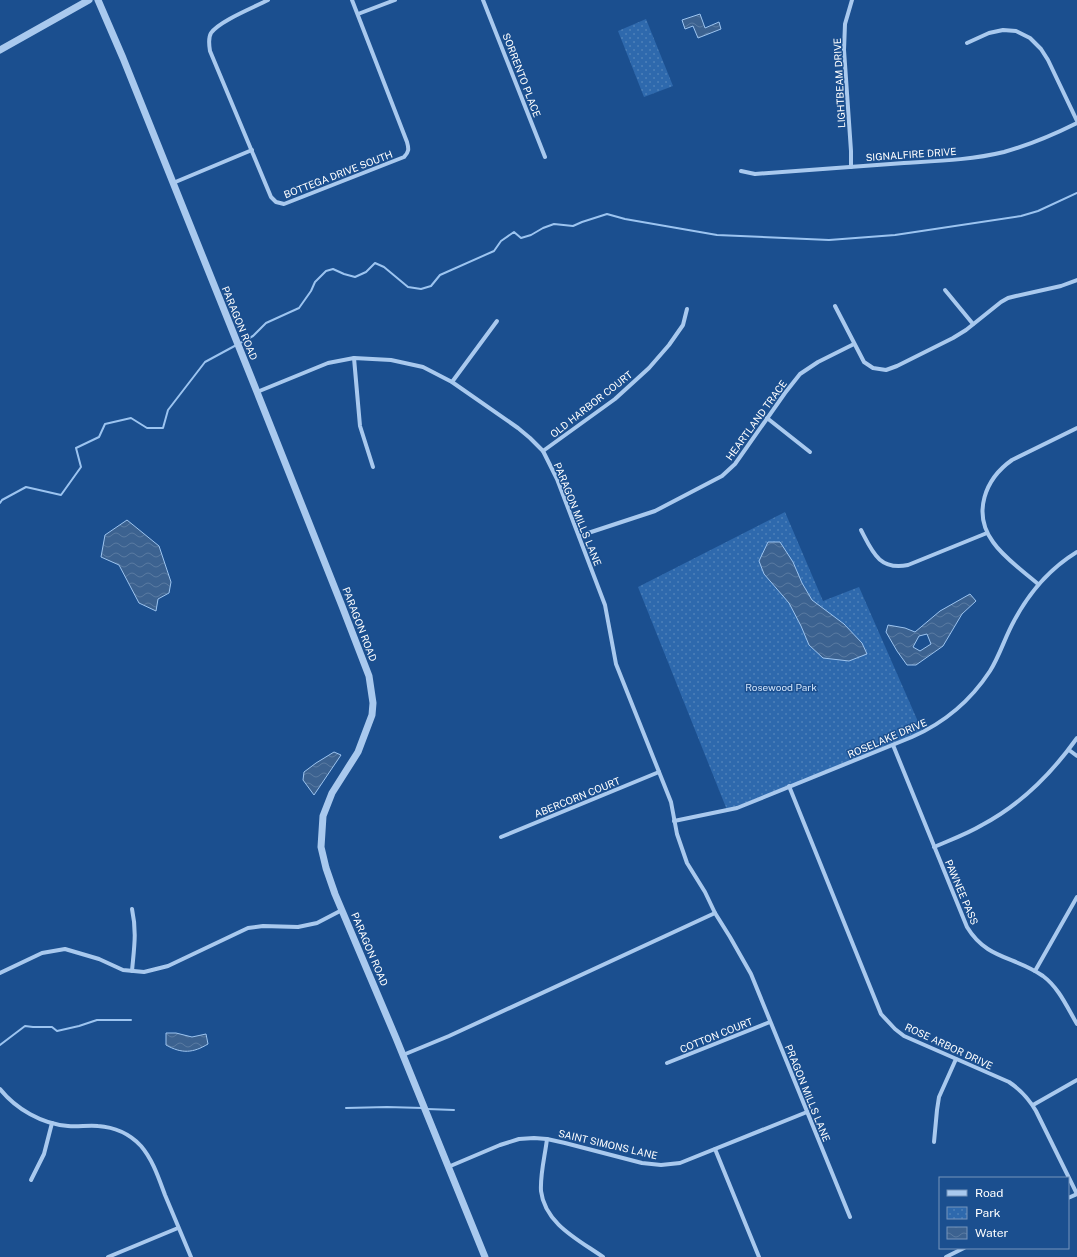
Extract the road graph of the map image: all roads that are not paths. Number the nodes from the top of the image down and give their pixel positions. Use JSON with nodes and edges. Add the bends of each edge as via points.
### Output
{"nodes":[{"id":1,"x":89,"y":0,"type":"edge"},
{"id":2,"x":98,"y":0,"type":"edge"},
{"id":3,"x":268,"y":0,"type":"edge"},
{"id":4,"x":352,"y":0,"type":"edge"},
{"id":5,"x":395,"y":0,"type":"edge"},
{"id":6,"x":483,"y":0,"type":"edge"},
{"id":7,"x":852,"y":0,"type":"edge"},
{"id":8,"x":358,"y":14,"type":"junction"},
{"id":9,"x":967,"y":43,"type":"dead end"},
{"id":10,"x":0,"y":50,"type":"edge"},
{"id":11,"x":1077,"y":122,"type":"edge"},
{"id":12,"x":252,"y":150,"type":"junction"},
{"id":13,"x":545,"y":157,"type":"dead end"},
{"id":14,"x":851,"y":167,"type":"junction"},
{"id":15,"x":741,"y":171,"type":"dead end"},
{"id":16,"x":173,"y":183,"type":"junction"},
{"id":17,"x":1077,"y":280,"type":"edge"},
{"id":18,"x":945,"y":290,"type":"dead end"},
{"id":19,"x":835,"y":306,"type":"dead end"},
{"id":20,"x":687,"y":309,"type":"dead end"},
{"id":21,"x":498,"y":321,"type":"dead end"},
{"id":22,"x":973,"y":324,"type":"junction"},
{"id":23,"x":854,"y":344,"type":"junction"},
{"id":24,"x":354,"y":358,"type":"junction"},
{"id":25,"x":452,"y":382,"type":"junction"},
{"id":26,"x":257,"y":392,"type":"junction"},
{"id":27,"x":767,"y":418,"type":"junction"},
{"id":28,"x":1077,"y":428,"type":"edge"},
{"id":29,"x":543,"y":451,"type":"junction"},
{"id":30,"x":810,"y":452,"type":"dead end"},
{"id":31,"x":373,"y":467,"type":"dead end"},
{"id":32,"x":861,"y":530,"type":"dead end"},
{"id":33,"x":988,"y":533,"type":"junction"},
{"id":34,"x":579,"y":536,"type":"junction"},
{"id":35,"x":1077,"y":552,"type":"edge"},
{"id":36,"x":1038,"y":584,"type":"junction"},
{"id":37,"x":1077,"y":738,"type":"edge"},
{"id":38,"x":893,"y":745,"type":"junction"},
{"id":39,"x":1069,"y":750,"type":"junction"},
{"id":40,"x":1077,"y":756,"type":"edge"},
{"id":41,"x":659,"y":772,"type":"junction"},
{"id":42,"x":790,"y":786,"type":"junction"},
{"id":43,"x":674,"y":821,"type":"junction"},
{"id":44,"x":501,"y":837,"type":"dead end"},
{"id":45,"x":934,"y":847,"type":"junction"},
{"id":46,"x":1077,"y":897,"type":"edge"},
{"id":47,"x":132,"y":909,"type":"dead end"},
{"id":48,"x":342,"y":910,"type":"junction"},
{"id":49,"x":715,"y":913,"type":"junction"},
{"id":50,"x":132,"y":971,"type":"junction"},
{"id":51,"x":1035,"y":971,"type":"junction"},
{"id":52,"x":0,"y":973,"type":"edge"},
{"id":53,"x":770,"y":1022,"type":"junction"},
{"id":54,"x":1077,"y":1024,"type":"edge"},
{"id":55,"x":403,"y":1055,"type":"junction"},
{"id":56,"x":956,"y":1059,"type":"junction"},
{"id":57,"x":667,"y":1063,"type":"dead end"},
{"id":58,"x":1077,"y":1080,"type":"edge"},
{"id":59,"x":0,"y":1089,"type":"edge"},
{"id":60,"x":1033,"y":1105,"type":"junction"},
{"id":61,"x":807,"y":1112,"type":"junction"},
{"id":62,"x":52,"y":1123,"type":"junction"},
{"id":63,"x":547,"y":1139,"type":"junction"},
{"id":64,"x":934,"y":1142,"type":"dead end"},
{"id":65,"x":715,"y":1149,"type":"junction"},
{"id":66,"x":448,"y":1167,"type":"junction"},
{"id":67,"x":1069,"y":1177,"type":"edge"},
{"id":68,"x":1069,"y":1178,"type":"edge"},
{"id":69,"x":31,"y":1180,"type":"dead end"},
{"id":70,"x":1077,"y":1194,"type":"edge"},
{"id":71,"x":850,"y":1217,"type":"dead end"},
{"id":72,"x":178,"y":1228,"type":"junction"},
{"id":73,"x":962,"y":1249,"type":"edge"},
{"id":74,"x":108,"y":1257,"type":"edge"},
{"id":75,"x":191,"y":1257,"type":"edge"},
{"id":76,"x":485,"y":1257,"type":"edge"},
{"id":77,"x":603,"y":1257,"type":"edge"},
{"id":78,"x":759,"y":1257,"type":"edge"},
{"id":79,"x":946,"y":1257,"type":"edge"}],
"edges":[{"from":1,"to":10,"type":"street"},
{"from":2,"to":16,"type":"street","name":"PARAGON ROAD"},
{"from":3,"to":12,"type":"street","via":[[221,24],[211,33],[209,42],[210,51]]},
{"from":4,"to":8,"type":"street"},
{"from":5,"to":8,"type":"street"},
{"from":6,"to":13,"type":"street","name":"SORRENTO PLACE"},
{"from":7,"to":14,"type":"street","name":"LIGHTBEAM DRIVE","via":[[845,24],[844,50]]},
{"from":8,"to":12,"type":"street","name":"BOTTEGA DRIVE SOUTH","via":[[407,142],[408,153],[404,157],[284,204],[276,202],[271,197]]},
{"from":9,"to":11,"type":"street","via":[[1003,30],[1016,31],[1030,38],[1042,49]]},
{"from":11,"to":14,"type":"street","name":"SIGNALFIRE DRIVE","via":[[1028,145],[983,156]]},
{"from":12,"to":16,"type":"street"},
{"from":14,"to":15,"type":"street","name":"SIGNALFIRE DRIVE","via":[[755,174]]},
{"from":16,"to":26,"type":"street","name":"PARAGON ROAD"},
{"from":17,"to":22,"type":"street","via":[[1008,298]]},
{"from":18,"to":22,"type":"street"},
{"from":19,"to":23,"type":"street"},
{"from":20,"to":29,"type":"street","name":"OLD HARBOR COURT","via":[[683,325],[649,368],[615,399]]},
{"from":21,"to":25,"type":"street"},
{"from":22,"to":23,"type":"street","via":[[953,338],[886,370],[868,366]]},
{"from":23,"to":27,"type":"street","name":"HEARTLAND TRACE","via":[[800,374]]},
{"from":24,"to":25,"type":"street","name":"PARAGON MILLS LANE","via":[[391,360],[423,367]]},
{"from":24,"to":26,"type":"street","name":"PARAGON MILLS LANE","via":[[328,363]]},
{"from":24,"to":31,"type":"street","via":[[360,426]]},
{"from":25,"to":29,"type":"street","name":"PARAGON MILLS LANE","via":[[518,428]]},
{"from":26,"to":48,"type":"street","name":"PARAGON ROAD","via":[[371,686],[373,707],[367,730],[354,759],[332,793],[323,816],[321,847]]},
{"from":27,"to":30,"type":"street"},
{"from":27,"to":34,"type":"street","name":"HEARTLAND TRACE","via":[[735,464],[716,480],[655,511]]},
{"from":28,"to":33,"type":"street","via":[[1012,460],[996,474],[984,498],[983,515]]},
{"from":29,"to":34,"type":"street","name":"PARAGON MILLS LANE"},
{"from":32,"to":33,"type":"street","via":[[878,559],[895,567],[908,566]]},
{"from":33,"to":36,"type":"street","via":[[999,550]]},
{"from":34,"to":41,"type":"street","name":"PARAGON MILLS LANE","via":[[605,606],[616,664]]},
{"from":35,"to":36,"type":"street","name":"ROSELAKE DRIVE","via":[[1059,564]]},
{"from":36,"to":38,"type":"street","name":"ROSELAKE DRIVE","via":[[1022,606],[990,670],[971,695],[933,727]]},
{"from":37,"to":39,"type":"street"},
{"from":38,"to":42,"type":"street","name":"ROSELAKE DRIVE"},
{"from":38,"to":45,"type":"street","name":"PAWNEE PASS"},
{"from":39,"to":40,"type":"street"},
{"from":39,"to":45,"type":"street","via":[[1045,777],[1014,804],[982,825]]},
{"from":41,"to":43,"type":"street","name":"PARAGON MILLS LANE","via":[[671,802]]},
{"from":41,"to":44,"type":"street","name":"ABERCORN COURT"},
{"from":42,"to":43,"type":"street","name":"ROSELAKE DRIVE","via":[[737,808]]},
{"from":42,"to":56,"type":"street","name":"ROSE ARBOR DRIVE","via":[[881,1014],[904,1036]]},
{"from":43,"to":49,"type":"street","name":"PARAGON MILLS LANE","via":[[687,863]]},
{"from":45,"to":51,"type":"street","name":"PAWNEE PASS","via":[[971,934],[983,947]]},
{"from":46,"to":51,"type":"street"},
{"from":47,"to":50,"type":"street","via":[[136,940]]},
{"from":48,"to":50,"type":"street","via":[[317,923],[298,927],[248,928],[168,966],[144,972]]},
{"from":48,"to":55,"type":"street","name":"PARAGON ROAD"},
{"from":49,"to":53,"type":"street","name":"PRAGON MILLS LANE","via":[[751,974]]},
{"from":49,"to":55,"type":"street"},
{"from":50,"to":52,"type":"street","via":[[65,949],[42,953]]},
{"from":51,"to":54,"type":"street","name":"PAWNEE PASS","via":[[1054,987]]},
{"from":53,"to":57,"type":"street","name":"COTTON COURT"},
{"from":53,"to":61,"type":"street","name":"PRAGON MILLS LANE"},
{"from":55,"to":66,"type":"street","name":"PARAGON ROAD"},
{"from":56,"to":60,"type":"street","name":"ROSE ARBOR DRIVE","via":[[1009,1082]]},
{"from":56,"to":64,"type":"street","via":[[939,1097]]},
{"from":58,"to":60,"type":"street"},
{"from":59,"to":62,"type":"street","via":[[23,1110]]},
{"from":60,"to":67,"type":"street","name":"ROSE ARBOR DRIVE"},
{"from":61,"to":65,"type":"street","name":"SAINT SIMONS LANE"},
{"from":61,"to":71,"type":"street","name":"PRAGON MILLS LANE"},
{"from":62,"to":69,"type":"street","via":[[44,1154]]},
{"from":62,"to":72,"type":"street","via":[[107,1127],[131,1137],[149,1157]]},
{"from":63,"to":65,"type":"street","name":"SAINT SIMONS LANE","via":[[642,1163],[661,1165],[680,1163]]},
{"from":63,"to":66,"type":"street","name":"SAINT SIMONS LANE","via":[[519,1139]]},
{"from":63,"to":77,"type":"street","via":[[542,1177],[545,1206],[560,1227]]},
{"from":65,"to":78,"type":"street"},
{"from":66,"to":76,"type":"street","name":"PARAGON ROAD"},
{"from":68,"to":70,"type":"street","name":"ROSE ARBOR DRIVE"},
{"from":72,"to":74,"type":"street"},
{"from":72,"to":75,"type":"street"},
{"from":73,"to":79,"type":"street"}]}
